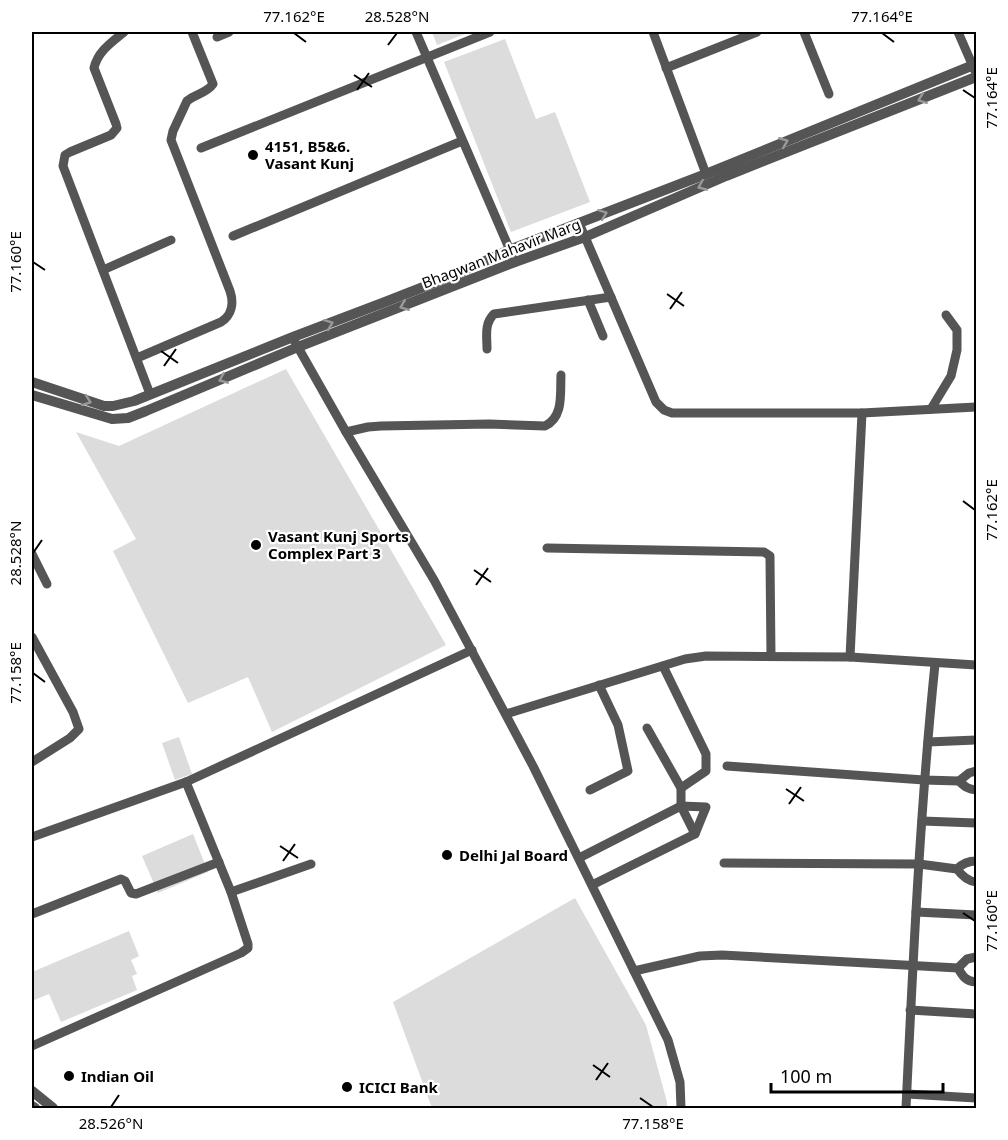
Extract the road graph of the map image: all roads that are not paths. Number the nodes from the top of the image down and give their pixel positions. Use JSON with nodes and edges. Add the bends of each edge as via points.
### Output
{"nodes":[{"id":1,"x":124,"y":32,"type":"edge"},
{"id":2,"x":192,"y":32,"type":"edge"},
{"id":3,"x":229,"y":32,"type":"edge"},
{"id":4,"x":416,"y":32,"type":"edge"},
{"id":5,"x":490,"y":32,"type":"edge"},
{"id":6,"x":652,"y":32,"type":"edge"},
{"id":7,"x":758,"y":32,"type":"edge"},
{"id":8,"x":804,"y":32,"type":"edge"},
{"id":9,"x":958,"y":32,"type":"edge"},
{"id":10,"x":217,"y":37,"type":"dead end"},
{"id":11,"x":427,"y":57,"type":"junction"},
{"id":12,"x":666,"y":68,"type":"junction"},
{"id":13,"x":975,"y":70,"type":"edge"},
{"id":14,"x":829,"y":94,"type":"dead end"},
{"id":15,"x":462,"y":141,"type":"junction"},
{"id":16,"x":201,"y":148,"type":"dead end"},
{"id":17,"x":706,"y":174,"type":"junction"},
{"id":18,"x":579,"y":223,"type":"junction"},
{"id":19,"x":233,"y":236,"type":"dead end"},
{"id":20,"x":585,"y":237,"type":"junction"},
{"id":21,"x":171,"y":240,"type":"dead end"},
{"id":22,"x":509,"y":250,"type":"junction"},
{"id":23,"x":515,"y":262,"type":"junction"},
{"id":24,"x":103,"y":270,"type":"junction"},
{"id":25,"x":611,"y":297,"type":"junction"},
{"id":26,"x":588,"y":300,"type":"junction"},
{"id":27,"x":946,"y":315,"type":"dead end"},
{"id":28,"x":603,"y":336,"type":"dead end"},
{"id":29,"x":295,"y":342,"type":"junction"},
{"id":30,"x":487,"y":349,"type":"dead end"},
{"id":31,"x":137,"y":358,"type":"junction"},
{"id":32,"x":561,"y":375,"type":"dead end"},
{"id":33,"x":32,"y":382,"type":"edge"},
{"id":34,"x":150,"y":394,"type":"junction"},
{"id":35,"x":32,"y":395,"type":"edge"},
{"id":36,"x":976,"y":407,"type":"edge"},
{"id":37,"x":931,"y":409,"type":"junction"},
{"id":38,"x":862,"y":413,"type":"junction"},
{"id":39,"x":346,"y":432,"type":"junction"},
{"id":40,"x":547,"y":548,"type":"dead end"},
{"id":41,"x":32,"y":554,"type":"edge"},
{"id":42,"x":47,"y":584,"type":"dead end"},
{"id":43,"x":32,"y":637,"type":"edge"},
{"id":44,"x":472,"y":650,"type":"junction"},
{"id":45,"x":771,"y":656,"type":"junction"},
{"id":46,"x":850,"y":657,"type":"junction"},
{"id":47,"x":935,"y":664,"type":"junction"},
{"id":48,"x":976,"y":665,"type":"edge"},
{"id":49,"x":663,"y":666,"type":"junction"},
{"id":50,"x":599,"y":685,"type":"junction"},
{"id":51,"x":506,"y":714,"type":"junction"},
{"id":52,"x":647,"y":728,"type":"dead end"},
{"id":53,"x":976,"y":740,"type":"edge"},
{"id":54,"x":928,"y":742,"type":"junction"},
{"id":55,"x":32,"y":762,"type":"edge"},
{"id":56,"x":728,"y":766,"type":"dead end"},
{"id":57,"x":976,"y":771,"type":"edge"},
{"id":58,"x":924,"y":780,"type":"junction"},
{"id":59,"x":959,"y":781,"type":"junction"},
{"id":60,"x":186,"y":782,"type":"junction"},
{"id":61,"x":681,"y":789,"type":"junction"},
{"id":62,"x":590,"y":790,"type":"dead end"},
{"id":63,"x":976,"y":790,"type":"edge"},
{"id":64,"x":681,"y":806,"type":"junction"},
{"id":65,"x":922,"y":821,"type":"junction"},
{"id":66,"x":976,"y":823,"type":"edge"},
{"id":67,"x":695,"y":834,"type":"junction"},
{"id":68,"x":32,"y":837,"type":"edge"},
{"id":69,"x":579,"y":858,"type":"junction"},
{"id":70,"x":976,"y":861,"type":"edge"},
{"id":71,"x":219,"y":862,"type":"junction"},
{"id":72,"x":724,"y":863,"type":"dead end"},
{"id":73,"x":310,"y":864,"type":"dead end"},
{"id":74,"x":918,"y":864,"type":"junction"},
{"id":75,"x":957,"y":869,"type":"junction"},
{"id":76,"x":976,"y":882,"type":"edge"},
{"id":77,"x":592,"y":885,"type":"junction"},
{"id":78,"x":231,"y":892,"type":"junction"},
{"id":79,"x":916,"y":912,"type":"junction"},
{"id":80,"x":32,"y":914,"type":"edge"},
{"id":81,"x":976,"y":915,"type":"edge"},
{"id":82,"x":976,"y":957,"type":"edge"},
{"id":83,"x":913,"y":965,"type":"junction"},
{"id":84,"x":958,"y":968,"type":"junction"},
{"id":85,"x":634,"y":971,"type":"junction"},
{"id":86,"x":976,"y":982,"type":"edge"},
{"id":87,"x":910,"y":1010,"type":"junction"},
{"id":88,"x":976,"y":1014,"type":"edge"},
{"id":89,"x":32,"y":1046,"type":"edge"},
{"id":90,"x":32,"y":1092,"type":"edge"},
{"id":91,"x":907,"y":1094,"type":"junction"},
{"id":92,"x":976,"y":1098,"type":"edge"},
{"id":93,"x":49,"y":1107,"type":"edge"},
{"id":94,"x":681,"y":1108,"type":"edge"},
{"id":95,"x":906,"y":1108,"type":"edge"}],
"edges":[{"from":1,"to":24,"type":"street","via":[[103,50],[94,68],[117,128],[111,135],[70,152],[63,160]]},
{"from":2,"to":31,"type":"street","via":[[213,84],[187,101],[171,140],[232,304],[227,318],[221,322]]},
{"from":3,"to":10,"type":"street"},
{"from":4,"to":11,"type":"street"},
{"from":5,"to":11,"type":"street"},
{"from":6,"to":12,"type":"street"},
{"from":7,"to":12,"type":"street"},
{"from":8,"to":14,"type":"street"},
{"from":9,"to":13,"type":"street"},
{"from":11,"to":15,"type":"street"},
{"from":11,"to":16,"type":"street"},
{"from":12,"to":17,"type":"street"},
{"from":17,"to":13,"type":"street","name":"Bhagwan Mahavir Marg","one_way":true},
{"from":13,"to":20,"type":"street","name":"Bhagwan Mahavir Marg","one_way":true},
{"from":15,"to":19,"type":"street"},
{"from":15,"to":22,"type":"street"},
{"from":18,"to":17,"type":"street","name":"Bhagwan Mahavir Marg","one_way":true},
{"from":18,"to":20,"type":"street"},
{"from":18,"to":22,"type":"street","name":"Bhagwan Mahavir Marg"},
{"from":20,"to":23,"type":"street","name":"Bhagwan Mahavir Marg"},
{"from":20,"to":25,"type":"street"},
{"from":21,"to":24,"type":"street"},
{"from":22,"to":23,"type":"street"},
{"from":29,"to":22,"type":"street","name":"Bhagwan Mahavir Marg","one_way":true},
{"from":23,"to":29,"type":"street","name":"Bhagwan Mahavir Marg","one_way":true},
{"from":24,"to":31,"type":"street"},
{"from":25,"to":26,"type":"street"},
{"from":25,"to":38,"type":"street","via":[[656,402],[664,410]]},
{"from":26,"to":28,"type":"street"},
{"from":26,"to":30,"type":"street","via":[[494,314],[486,328]]},
{"from":27,"to":37,"type":"street","via":[[957,330],[957,350],[951,376]]},
{"from":29,"to":34,"type":"street","name":"Bhagwan Mahavir Marg"},
{"from":29,"to":35,"type":"street","name":"Bhagwan Mahavir Marg","one_way":true,"via":[[128,418],[99,416]]},
{"from":29,"to":39,"type":"street"},
{"from":31,"to":34,"type":"street"},
{"from":32,"to":39,"type":"street","via":[[559,411],[545,426],[381,426]]},
{"from":33,"to":34,"type":"street","name":"Bhagwan Mahavir Marg","one_way":true,"via":[[104,406]]},
{"from":36,"to":37,"type":"street"},
{"from":37,"to":38,"type":"street"},
{"from":38,"to":46,"type":"street"},
{"from":39,"to":44,"type":"street"},
{"from":40,"to":45,"type":"street","via":[[764,552],[770,556]]},
{"from":41,"to":42,"type":"street"},
{"from":43,"to":55,"type":"street","via":[[79,729]]},
{"from":44,"to":51,"type":"street"},
{"from":44,"to":60,"type":"street"},
{"from":45,"to":46,"type":"street"},
{"from":45,"to":49,"type":"street","via":[[706,656]]},
{"from":46,"to":47,"type":"street"},
{"from":47,"to":48,"type":"street"},
{"from":47,"to":54,"type":"street"},
{"from":49,"to":50,"type":"street"},
{"from":49,"to":61,"type":"street","via":[[706,754],[706,771]]},
{"from":50,"to":51,"type":"street"},
{"from":50,"to":62,"type":"street","via":[[618,725],[628,771]]},
{"from":51,"to":69,"type":"street"},
{"from":52,"to":61,"type":"street"},
{"from":53,"to":54,"type":"street"},
{"from":54,"to":58,"type":"street"},
{"from":56,"to":58,"type":"street"},
{"from":57,"to":59,"type":"street"},
{"from":58,"to":59,"type":"street"},
{"from":58,"to":65,"type":"street"},
{"from":59,"to":63,"type":"street"},
{"from":60,"to":68,"type":"street"},
{"from":60,"to":71,"type":"street"},
{"from":61,"to":64,"type":"street"},
{"from":64,"to":67,"type":"street"},
{"from":64,"to":67,"type":"street","via":[[706,807]]},
{"from":64,"to":69,"type":"street"},
{"from":65,"to":66,"type":"street"},
{"from":65,"to":74,"type":"street"},
{"from":67,"to":77,"type":"street"},
{"from":69,"to":77,"type":"street"},
{"from":70,"to":75,"type":"street"},
{"from":71,"to":78,"type":"street"},
{"from":71,"to":80,"type":"street","via":[[136,894],[121,879]]},
{"from":72,"to":74,"type":"street"},
{"from":73,"to":78,"type":"street"},
{"from":74,"to":75,"type":"street"},
{"from":74,"to":79,"type":"street"},
{"from":75,"to":76,"type":"street"},
{"from":77,"to":85,"type":"street"},
{"from":78,"to":89,"type":"street","via":[[248,948]]},
{"from":79,"to":81,"type":"street"},
{"from":79,"to":83,"type":"street"},
{"from":82,"to":84,"type":"street"},
{"from":83,"to":84,"type":"street"},
{"from":83,"to":85,"type":"street","via":[[722,955]]},
{"from":83,"to":87,"type":"street"},
{"from":84,"to":86,"type":"street","via":[[967,981]]},
{"from":85,"to":94,"type":"street","via":[[668,1040],[680,1082]]},
{"from":87,"to":88,"type":"street"},
{"from":87,"to":91,"type":"street"},
{"from":90,"to":93,"type":"street"},
{"from":91,"to":92,"type":"street"},
{"from":91,"to":95,"type":"street"}]}
